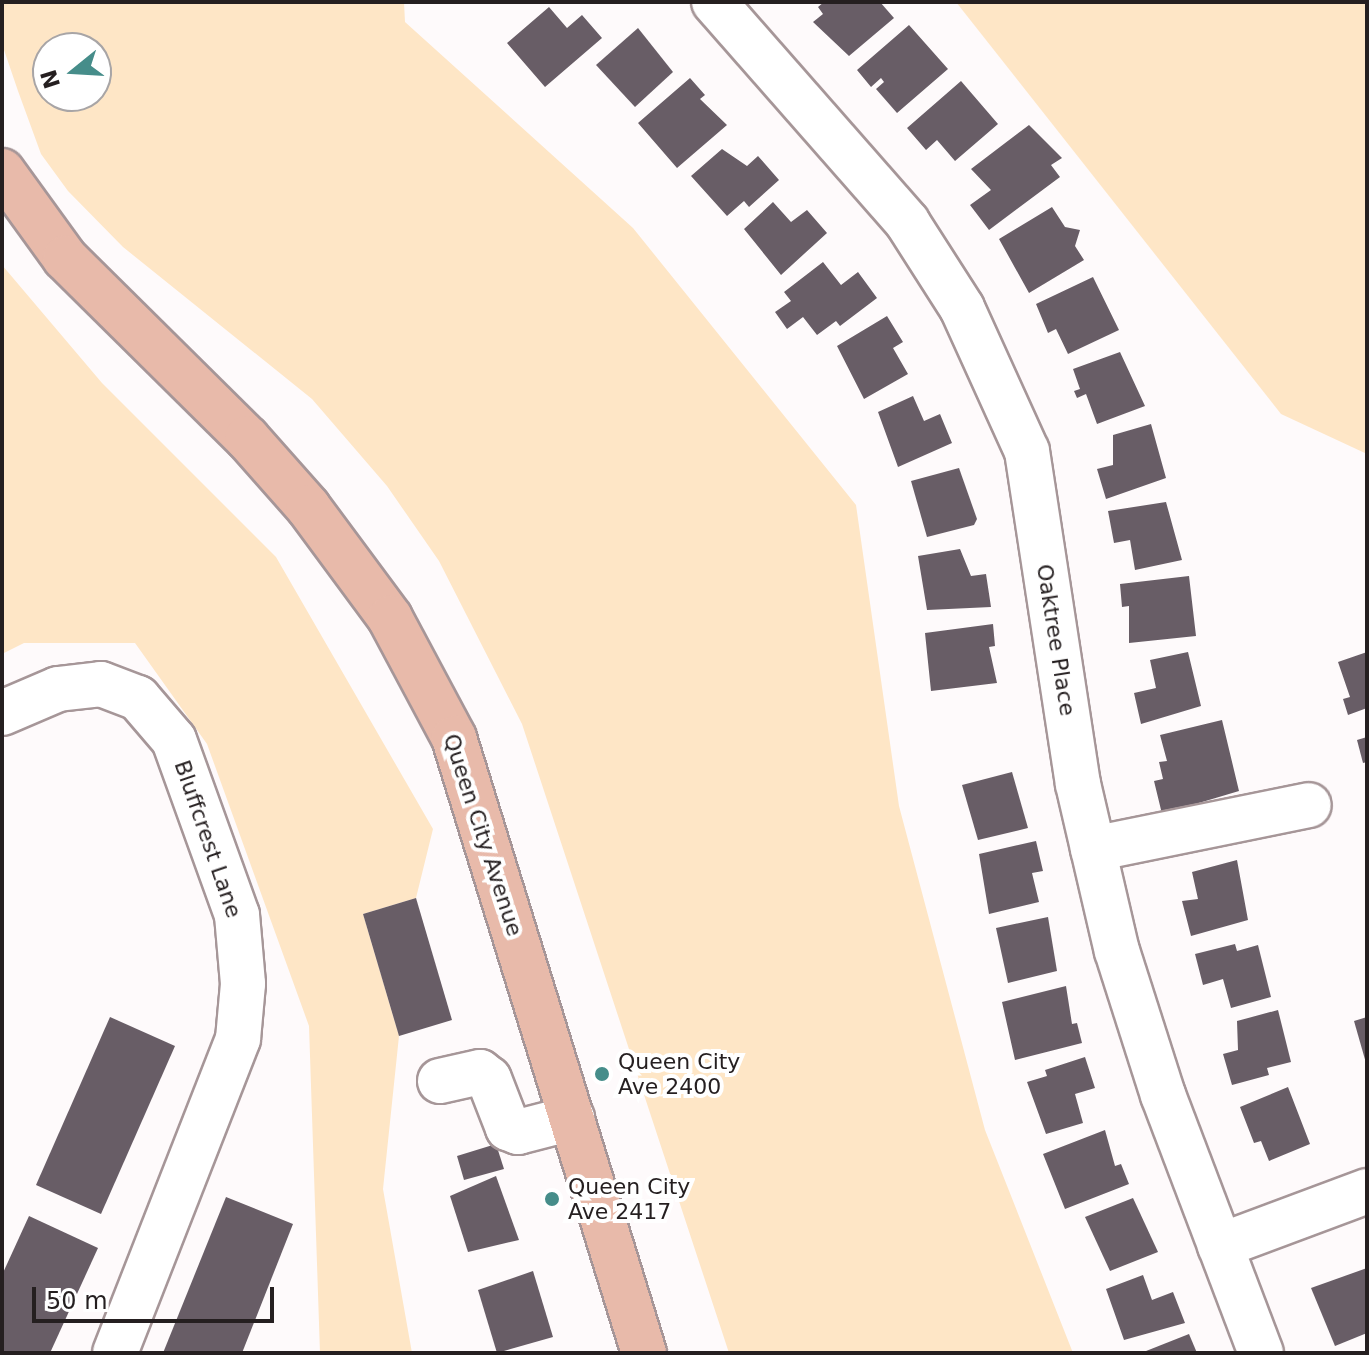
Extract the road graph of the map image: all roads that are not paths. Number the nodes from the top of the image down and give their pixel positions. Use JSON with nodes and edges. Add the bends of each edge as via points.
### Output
{"nodes":[{"id":1,"x":714,"y":2,"type":"edge"},
{"id":2,"x":2,"y":171,"type":"edge"},
{"id":3,"x":2,"y":713,"type":"edge"},
{"id":4,"x":1309,"y":805,"type":"dead end"},
{"id":5,"x":1093,"y":849,"type":"junction"},
{"id":6,"x":440,"y":1081,"type":"dead end"},
{"id":7,"x":572,"y":1118,"type":"junction"},
{"id":8,"x":1367,"y":1191,"type":"edge"},
{"id":9,"x":1220,"y":1246,"type":"junction"},
{"id":10,"x":115,"y":1353,"type":"edge"},
{"id":11,"x":644,"y":1353,"type":"edge"},
{"id":12,"x":1261,"y":1353,"type":"edge"}],
"edges":[{"from":1,"to":5,"type":"street","name":"Oaktree Place","via":[[907,222],[962,308],[1027,451],[1078,784]]},
{"from":2,"to":7,"type":"main road","name":"Queen City Avenue","via":[[65,258],[247,438],[308,507],[390,618],[454,738]]},
{"from":3,"to":10,"type":"street","name":"Bluffcrest Lane","via":[[58,689],[101,684],[138,698],[174,740],[237,915],[243,984],[238,1039]]},
{"from":4,"to":5,"type":"street"},
{"from":5,"to":9,"type":"street","name":"Oaktree Place","via":[[1117,951],[1158,1081]]},
{"from":6,"to":7,"type":"street","via":[[480,1072],[489,1079],[508,1128],[518,1132]]},
{"from":7,"to":11,"type":"main road","name":"Queen City Avenue"},
{"from":8,"to":9,"type":"street"},
{"from":9,"to":12,"type":"street","name":"Oaktree Place"}]}
